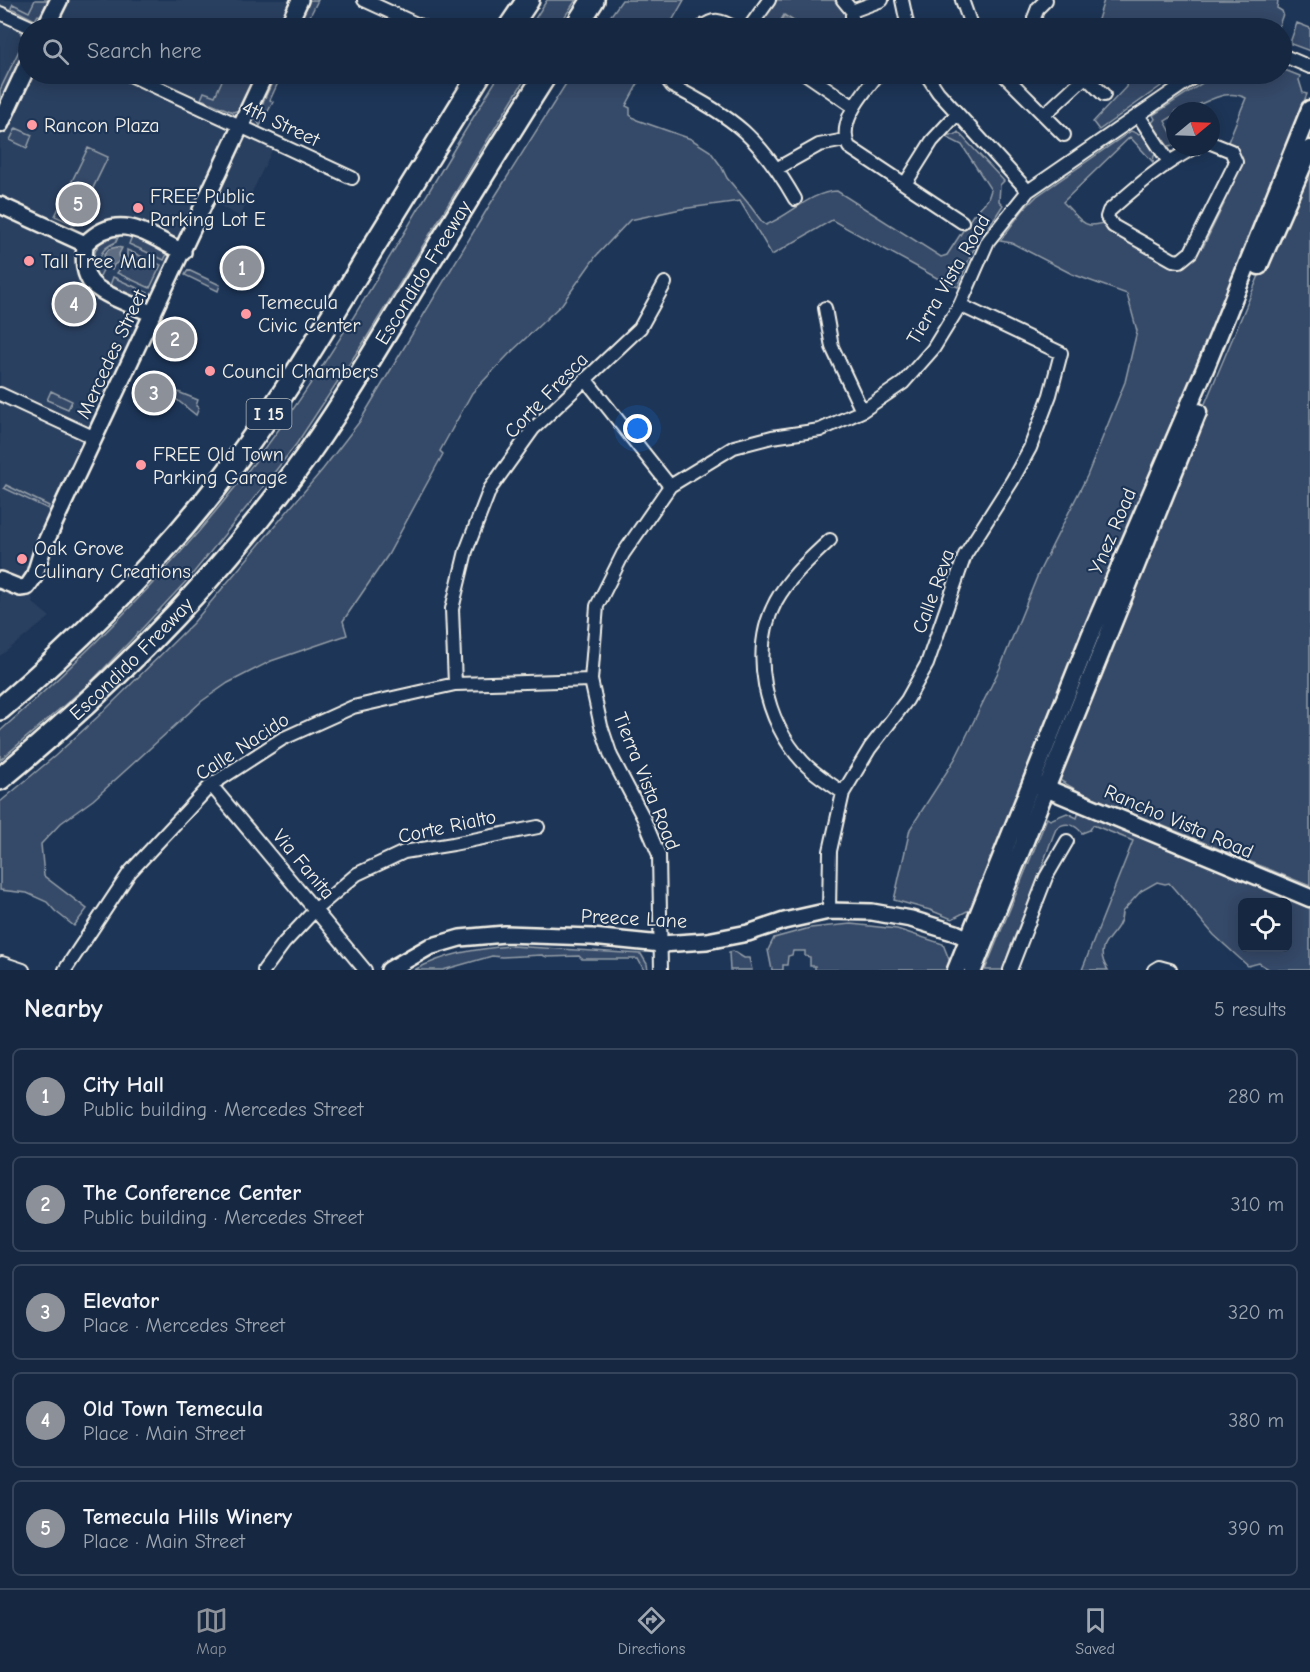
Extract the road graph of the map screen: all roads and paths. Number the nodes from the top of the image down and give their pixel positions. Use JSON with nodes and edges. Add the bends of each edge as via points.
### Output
{"nodes":[{"id":1,"x":59,"y":0,"type":"edge"},
{"id":2,"x":300,"y":0,"type":"edge"},
{"id":3,"x":364,"y":0,"type":"edge"},
{"id":4,"x":528,"y":0,"type":"edge"},
{"id":5,"x":593,"y":0,"type":"edge"},
{"id":6,"x":769,"y":0,"type":"edge"},
{"id":7,"x":843,"y":0,"type":"edge"},
{"id":8,"x":882,"y":0,"type":"edge"},
{"id":9,"x":902,"y":0,"type":"edge"},
{"id":10,"x":962,"y":0,"type":"edge"},
{"id":11,"x":1046,"y":0,"type":"edge"},
{"id":12,"x":852,"y":11,"type":"junction"},
{"id":13,"x":0,"y":13,"type":"edge"},
{"id":14,"x":50,"y":18,"type":"edge"},
{"id":15,"x":291,"y":18,"type":"edge"},
{"id":16,"x":403,"y":18,"type":"edge"},
{"id":17,"x":516,"y":18,"type":"edge"},
{"id":18,"x":581,"y":18,"type":"edge"},
{"id":19,"x":757,"y":18,"type":"edge"},
{"id":20,"x":852,"y":18,"type":"edge"},
{"id":21,"x":906,"y":18,"type":"edge"},
{"id":22,"x":968,"y":18,"type":"edge"},
{"id":23,"x":1034,"y":18,"type":"edge"},
{"id":24,"x":18,"y":21,"type":"edge"},
{"id":25,"x":1292,"y":60,"type":"edge"},
{"id":26,"x":1310,"y":67,"type":"edge"},
{"id":27,"x":19,"y":84,"type":"edge"},
{"id":28,"x":149,"y":84,"type":"edge"},
{"id":29,"x":261,"y":84,"type":"edge"},
{"id":30,"x":474,"y":84,"type":"edge"},
{"id":31,"x":540,"y":84,"type":"edge"},
{"id":32,"x":670,"y":84,"type":"edge"},
{"id":33,"x":824,"y":84,"type":"edge"},
{"id":34,"x":871,"y":84,"type":"edge"},
{"id":35,"x":933,"y":84,"type":"edge"},
{"id":36,"x":1013,"y":84,"type":"edge"},
{"id":37,"x":1075,"y":84,"type":"edge"},
{"id":38,"x":1093,"y":84,"type":"edge"},
{"id":39,"x":1183,"y":84,"type":"edge"},
{"id":40,"x":1104,"y":95,"type":"dead end"},
{"id":41,"x":854,"y":107,"type":"junction"},
{"id":42,"x":1310,"y":109,"type":"edge"},
{"id":43,"x":957,"y":114,"type":"junction"},
{"id":44,"x":1044,"y":115,"type":"junction"},
{"id":45,"x":1138,"y":115,"type":"junction"},
{"id":46,"x":0,"y":124,"type":"edge"},
{"id":47,"x":241,"y":127,"type":"junction"},
{"id":48,"x":1064,"y":135,"type":"dead end"},
{"id":49,"x":845,"y":140,"type":"junction"},
{"id":50,"x":1220,"y":147,"type":"edge"},
{"id":51,"x":1310,"y":149,"type":"edge"},
{"id":52,"x":1180,"y":156,"type":"edge"},
{"id":53,"x":1169,"y":162,"type":"junction"},
{"id":54,"x":778,"y":168,"type":"junction"},
{"id":55,"x":352,"y":177,"type":"dead end"},
{"id":56,"x":905,"y":184,"type":"junction"},
{"id":57,"x":1028,"y":191,"type":"junction"},
{"id":58,"x":795,"y":199,"type":"dead end"},
{"id":59,"x":0,"y":205,"type":"edge"},
{"id":60,"x":962,"y":222,"type":"dead end"},
{"id":61,"x":85,"y":244,"type":"junction"},
{"id":62,"x":183,"y":252,"type":"junction"},
{"id":63,"x":665,"y":283,"type":"dead end"},
{"id":64,"x":960,"y":305,"type":"junction"},
{"id":65,"x":825,"y":308,"type":"dead end"},
{"id":66,"x":153,"y":314,"type":"junction"},
{"id":67,"x":586,"y":380,"type":"junction"},
{"id":68,"x":0,"y":394,"type":"edge"},
{"id":69,"x":862,"y":411,"type":"junction"},
{"id":70,"x":94,"y":438,"type":"junction"},
{"id":71,"x":670,"y":486,"type":"junction"},
{"id":72,"x":830,"y":540,"type":"dead end"},
{"id":73,"x":0,"y":580,"type":"edge"},
{"id":74,"x":591,"y":680,"type":"junction"},
{"id":75,"x":455,"y":684,"type":"junction"},
{"id":76,"x":0,"y":709,"type":"edge"},
{"id":77,"x":0,"y":779,"type":"edge"},
{"id":78,"x":212,"y":785,"type":"junction"},
{"id":79,"x":1039,"y":785,"type":"junction"},
{"id":80,"x":843,"y":793,"type":"junction"},
{"id":81,"x":538,"y":827,"type":"dead end"},
{"id":82,"x":1067,"y":841,"type":"dead end"},
{"id":83,"x":1310,"y":898,"type":"edge"},
{"id":84,"x":316,"y":909,"type":"junction"},
{"id":85,"x":829,"y":911,"type":"junction"},
{"id":86,"x":976,"y":942,"type":"junction"},
{"id":87,"x":661,"y":944,"type":"junction"},
{"id":88,"x":2,"y":963,"type":"dead end"},
{"id":89,"x":23,"y":970,"type":"edge"},
{"id":90,"x":65,"y":970,"type":"edge"},
{"id":91,"x":264,"y":970,"type":"edge"},
{"id":92,"x":365,"y":970,"type":"edge"},
{"id":93,"x":389,"y":970,"type":"edge"},
{"id":94,"x":660,"y":970,"type":"edge"},
{"id":95,"x":956,"y":970,"type":"edge"},
{"id":96,"x":973,"y":970,"type":"edge"},
{"id":97,"x":1010,"y":970,"type":"edge"},
{"id":98,"x":1154,"y":970,"type":"edge"},
{"id":99,"x":1170,"y":970,"type":"edge"}],
"edges":[{"from":1,"to":14,"type":"main road"},
{"from":2,"to":15,"type":"street"},
{"from":3,"to":16,"type":"street"},
{"from":4,"to":17,"type":"highway"},
{"from":5,"to":18,"type":"highway"},
{"from":6,"to":19,"type":"street"},
{"from":7,"to":12,"type":"street"},
{"from":8,"to":12,"type":"street"},
{"from":9,"to":21,"type":"street"},
{"from":10,"to":22,"type":"street"},
{"from":11,"to":23,"type":"street"},
{"from":12,"to":20,"type":"street"},
{"from":13,"to":24,"type":"street"},
{"from":25,"to":26,"type":"street"},
{"from":27,"to":46,"type":"main road"},
{"from":28,"to":47,"type":"street","name":"4th Street"},
{"from":29,"to":47,"type":"street","name":"Mercedes Street"},
{"from":30,"to":76,"type":"highway","number":"I 15","via":[[285,392],[206,500],[44,672]]},
{"from":31,"to":77,"type":"highway","name":"Escondido Freeway","number":"I 15","via":[[368,366],[294,473],[166,624],[91,699]]},
{"from":32,"to":54,"type":"street","via":[[734,121]]},
{"from":33,"to":41,"type":"street"},
{"from":34,"to":41,"type":"street"},
{"from":35,"to":43,"type":"street"},
{"from":36,"to":44,"type":"street"},
{"from":37,"to":44,"type":"street"},
{"from":38,"to":40,"type":"street"},
{"from":39,"to":45,"type":"street","name":"Tierra Vista Road"},
{"from":41,"to":49,"type":"street"},
{"from":42,"to":79,"type":"main road","name":"Ynez Road","via":[[1207,364],[1090,636]]},
{"from":43,"to":56,"type":"street","via":[[932,141]]},
{"from":43,"to":57,"type":"street"},
{"from":44,"to":48,"type":"street"},
{"from":45,"to":53,"type":"street"},
{"from":45,"to":57,"type":"street","name":"Tierra Vista Road"},
{"from":47,"to":55,"type":"street","name":"4th Street"},
{"from":47,"to":62,"type":"street","name":"Mercedes Street"},
{"from":49,"to":54,"type":"street","via":[[819,145]]},
{"from":49,"to":56,"type":"street","via":[[849,147]]},
{"from":50,"to":53,"type":"street","via":[[1231,151],[1236,162],[1191,252],[1180,261],[1113,226],[1107,217],[1108,211]]},
{"from":51,"to":79,"type":"main road","name":"Ynez Road"},
{"from":52,"to":53,"type":"street"},
{"from":54,"to":58,"type":"street"},
{"from":56,"to":60,"type":"street"},
{"from":57,"to":64,"type":"street","name":"Tierra Vista Road","via":[[988,241]]},
{"from":59,"to":61,"type":"street"},
{"from":61,"to":62,"type":"street","via":[[102,230],[122,226]]},
{"from":61,"to":66,"type":"street","via":[[84,260],[91,283]]},
{"from":62,"to":66,"type":"street","name":"Mercedes Street"},
{"from":63,"to":67,"type":"street","name":"Corte Fresca","via":[[640,328]]},
{"from":64,"to":69,"type":"street","name":"Tierra Vista Road","via":[[933,349],[903,383]]},
{"from":64,"to":80,"type":"street","name":"Calle Reva","via":[[1060,353],[1050,395],[1030,448],[965,555],[927,664]]},
{"from":65,"to":69,"type":"street","via":[[832,347]]},
{"from":66,"to":70,"type":"street","name":"Mercedes Street"},
{"from":67,"to":71,"type":"street"},
{"from":67,"to":75,"type":"street","name":"Corte Fresca","via":[[533,429],[490,489],[466,551],[452,609]]},
{"from":68,"to":70,"type":"street"},
{"from":69,"to":71,"type":"street","name":"Tierra Vista Road","via":[[820,430],[734,447]]},
{"from":70,"to":73,"type":"street","name":"Mercedes Street","via":[[43,548],[34,577],[27,587],[20,588]]},
{"from":71,"to":74,"type":"street","name":"Tierra Vista Road","via":[[622,554],[597,606]]},
{"from":72,"to":80,"type":"street","via":[[801,568],[776,601],[764,637],[763,668],[780,732],[804,763]]},
{"from":74,"to":75,"type":"street","name":"Calle Nacido"},
{"from":74,"to":87,"type":"street","name":"Tierra Vista Road","via":[[611,756],[660,855]]},
{"from":75,"to":78,"type":"street","name":"Calle Nacido","via":[[353,707],[282,739]]},
{"from":78,"to":84,"type":"street","name":"Via Fanita"},
{"from":78,"to":90,"type":"street","name":"Calle Nacido","via":[[130,872]]},
{"from":79,"to":83,"type":"main road","name":"Rancho Vista Road"},
{"from":79,"to":86,"type":"main road","name":"Ynez Road"},
{"from":80,"to":85,"type":"street","name":"Calle Reva","via":[[830,851]]},
{"from":81,"to":84,"type":"street","name":"Corte Rialto","via":[[404,852],[357,874]]},
{"from":82,"to":97,"type":"street","via":[[1046,877]]},
{"from":84,"to":91,"type":"street","name":"Corte Rialto"},
{"from":84,"to":92,"type":"street","name":"Via Fanita"},
{"from":85,"to":86,"type":"street","name":"Preece Lane","via":[[872,912],[911,919]]},
{"from":85,"to":87,"type":"street","name":"Preece Lane","via":[[748,933]]},
{"from":86,"to":95,"type":"main road","name":"Ynez Road"},
{"from":86,"to":96,"type":"main road","name":"Ynez Road"},
{"from":87,"to":93,"type":"street","name":"Preece Lane","via":[[506,933],[460,938],[429,947]]},
{"from":87,"to":94,"type":"street","name":"Tierra Vista Road"},
{"from":88,"to":89,"type":"street"},
{"from":98,"to":99,"type":"street"}]}
